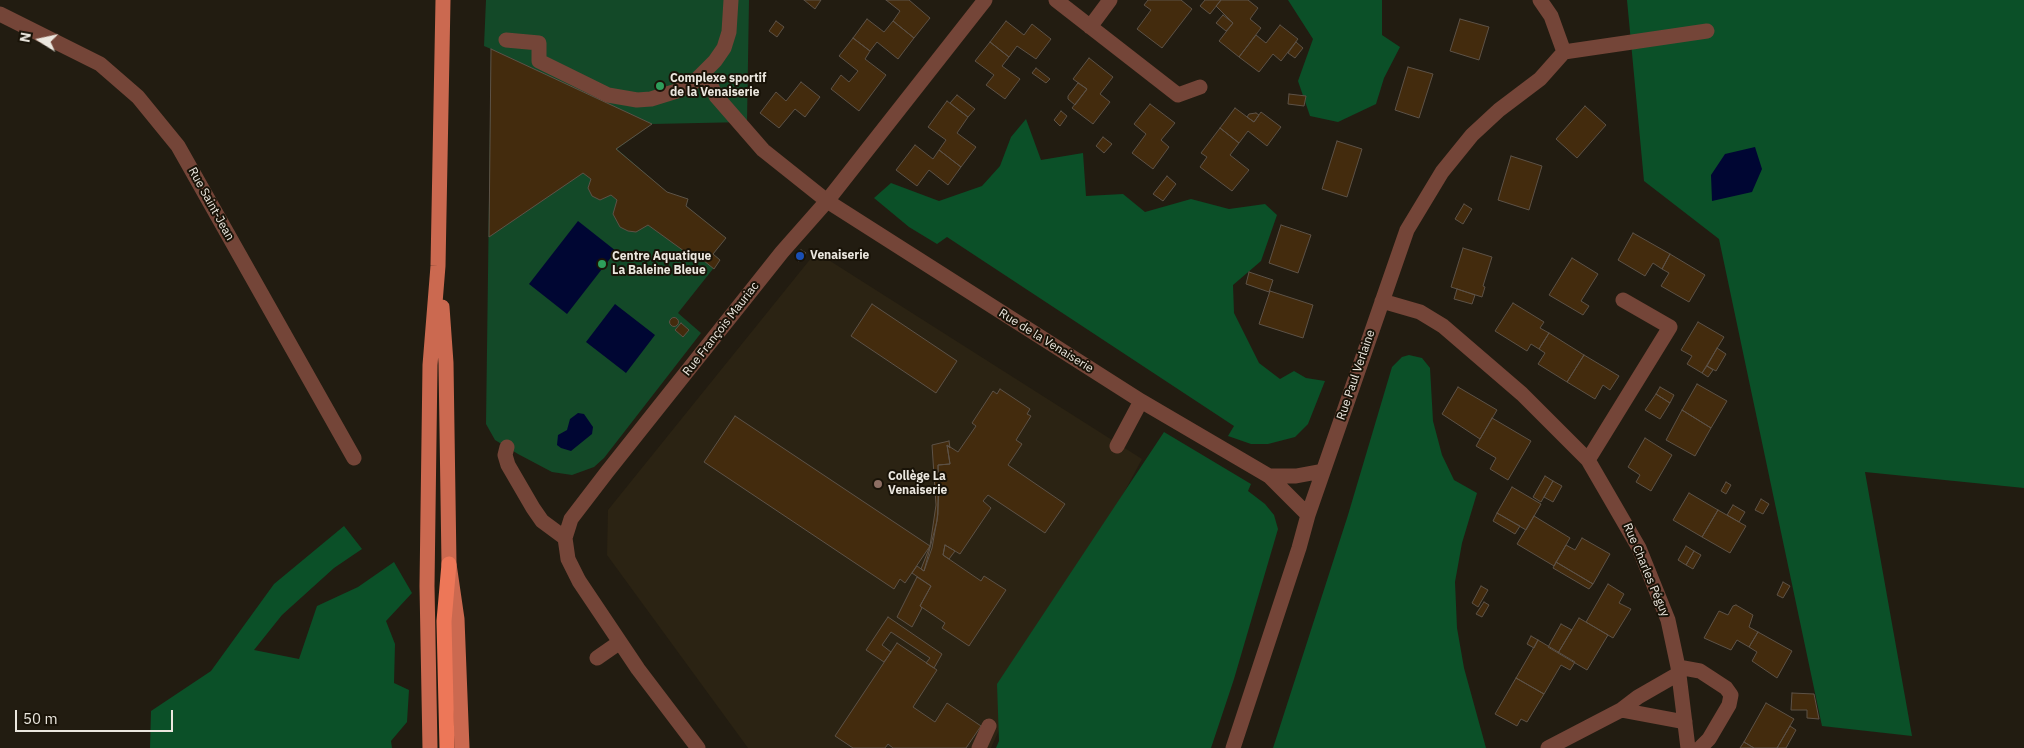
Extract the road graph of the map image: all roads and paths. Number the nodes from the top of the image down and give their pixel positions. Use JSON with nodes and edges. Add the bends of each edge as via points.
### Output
{"nodes":[{"id":1,"x":443,"y":0,"type":"edge"},
{"id":2,"x":731,"y":0,"type":"edge"},
{"id":3,"x":1056,"y":0,"type":"edge"},
{"id":4,"x":1110,"y":0,"type":"edge"},
{"id":5,"x":1540,"y":0,"type":"edge"},
{"id":6,"x":979,"y":2,"type":"edge"},
{"id":7,"x":0,"y":14,"type":"edge"},
{"id":8,"x":1090,"y":27,"type":"junction"},
{"id":9,"x":1707,"y":32,"type":"dead end"},
{"id":10,"x":506,"y":40,"type":"dead end"},
{"id":11,"x":1564,"y":52,"type":"junction"},
{"id":12,"x":705,"y":73,"type":"junction"},
{"id":13,"x":1200,"y":87,"type":"dead end"},
{"id":14,"x":827,"y":201,"type":"junction"},
{"id":15,"x":438,"y":266,"type":"junction"},
{"id":16,"x":1624,"y":300,"type":"dead end"},
{"id":17,"x":1382,"y":301,"type":"junction"},
{"id":18,"x":1141,"y":401,"type":"junction"},
{"id":19,"x":1116,"y":446,"type":"dead end"},
{"id":20,"x":506,"y":447,"type":"dead end"},
{"id":21,"x":354,"y":458,"type":"dead end"},
{"id":22,"x":1588,"y":460,"type":"junction"},
{"id":23,"x":1323,"y":471,"type":"junction"},
{"id":24,"x":1269,"y":476,"type":"junction"},
{"id":25,"x":1308,"y":515,"type":"junction"},
{"id":26,"x":565,"y":538,"type":"junction"},
{"id":27,"x":449,"y":564,"type":"junction"},
{"id":28,"x":620,"y":642,"type":"junction"},
{"id":29,"x":597,"y":658,"type":"dead end"},
{"id":30,"x":1678,"y":671,"type":"junction"},
{"id":31,"x":1621,"y":710,"type":"junction"},
{"id":32,"x":1685,"y":722,"type":"junction"},
{"id":33,"x":989,"y":726,"type":"dead end"},
{"id":34,"x":430,"y":748,"type":"edge"},
{"id":35,"x":447,"y":748,"type":"edge"},
{"id":36,"x":462,"y":748,"type":"edge"},
{"id":37,"x":698,"y":748,"type":"edge"},
{"id":38,"x":979,"y":748,"type":"edge"},
{"id":39,"x":1233,"y":748,"type":"edge"},
{"id":40,"x":1548,"y":748,"type":"edge"},
{"id":41,"x":1688,"y":748,"type":"edge"},
{"id":42,"x":1700,"y":748,"type":"edge"}],
"edges":[{"from":1,"to":15,"type":"main road"},
{"from":2,"to":12,"type":"street","via":[[729,32],[724,48]]},
{"from":3,"to":8,"type":"street"},
{"from":4,"to":8,"type":"street"},
{"from":5,"to":11,"type":"street","via":[[1554,22]]},
{"from":6,"to":14,"type":"street","name":"Rue François Mauriac"},
{"from":7,"to":21,"type":"street","name":"Rue Saint-Jean","via":[[100,64],[138,97],[178,146]]},
{"from":8,"to":13,"type":"street","via":[[1178,95]]},
{"from":9,"to":11,"type":"street"},
{"from":10,"to":12,"type":"street","via":[[539,42],[539,61],[595,89],[622,98],[637,100],[665,96],[693,83]]},
{"from":11,"to":17,"type":"street","name":"Rue Paul Verlaine","via":[[1548,71],[1472,135],[1442,172],[1407,230]]},
{"from":12,"to":14,"type":"street","name":"Rue de la Venaiserie","via":[[716,96],[734,120],[763,150]]},
{"from":14,"to":18,"type":"street","name":"Rue de la Venaiserie"},
{"from":14,"to":26,"type":"street","name":"Rue François Mauriac","via":[[782,252],[606,472],[571,519]]},
{"from":15,"to":27,"type":"main road","via":[[446,363]]},
{"from":15,"to":34,"type":"main road","via":[[430,365],[427,586]]},
{"from":16,"to":22,"type":"street","via":[[1670,327]]},
{"from":17,"to":22,"type":"street","name":"Rue Charles Péguy","via":[[1420,312],[1443,326],[1522,394]]},
{"from":17,"to":23,"type":"street","name":"Rue Paul Verlaine"},
{"from":18,"to":19,"type":"street"},
{"from":18,"to":24,"type":"street","name":"Rue de la Venaiserie"},
{"from":20,"to":26,"type":"street","via":[[508,465],[533,508],[542,521]]},
{"from":22,"to":30,"type":"street","name":"Rue Charles Péguy","via":[[1639,548],[1668,620]]},
{"from":23,"to":24,"type":"street"},
{"from":23,"to":25,"type":"street","name":"Rue Paul Verlaine"},
{"from":24,"to":25,"type":"street","name":"Rue de la Venaiserie"},
{"from":25,"to":39,"type":"street","name":"Rue Paul Verlaine"},
{"from":26,"to":28,"type":"street","via":[[568,559]]},
{"from":27,"to":35,"type":"highway","via":[[444,621]]},
{"from":27,"to":36,"type":"main road","via":[[457,619]]},
{"from":28,"to":29,"type":"street"},
{"from":28,"to":37,"type":"street"},
{"from":30,"to":31,"type":"street"},
{"from":30,"to":32,"type":"street","name":"Rue Charles Péguy"},
{"from":30,"to":42,"type":"street","via":[[1700,671],[1726,688],[1731,696],[1730,705]]},
{"from":31,"to":32,"type":"street"},
{"from":31,"to":40,"type":"street"},
{"from":32,"to":41,"type":"street","name":"Rue Charles Péguy"},
{"from":33,"to":38,"type":"street"}]}
